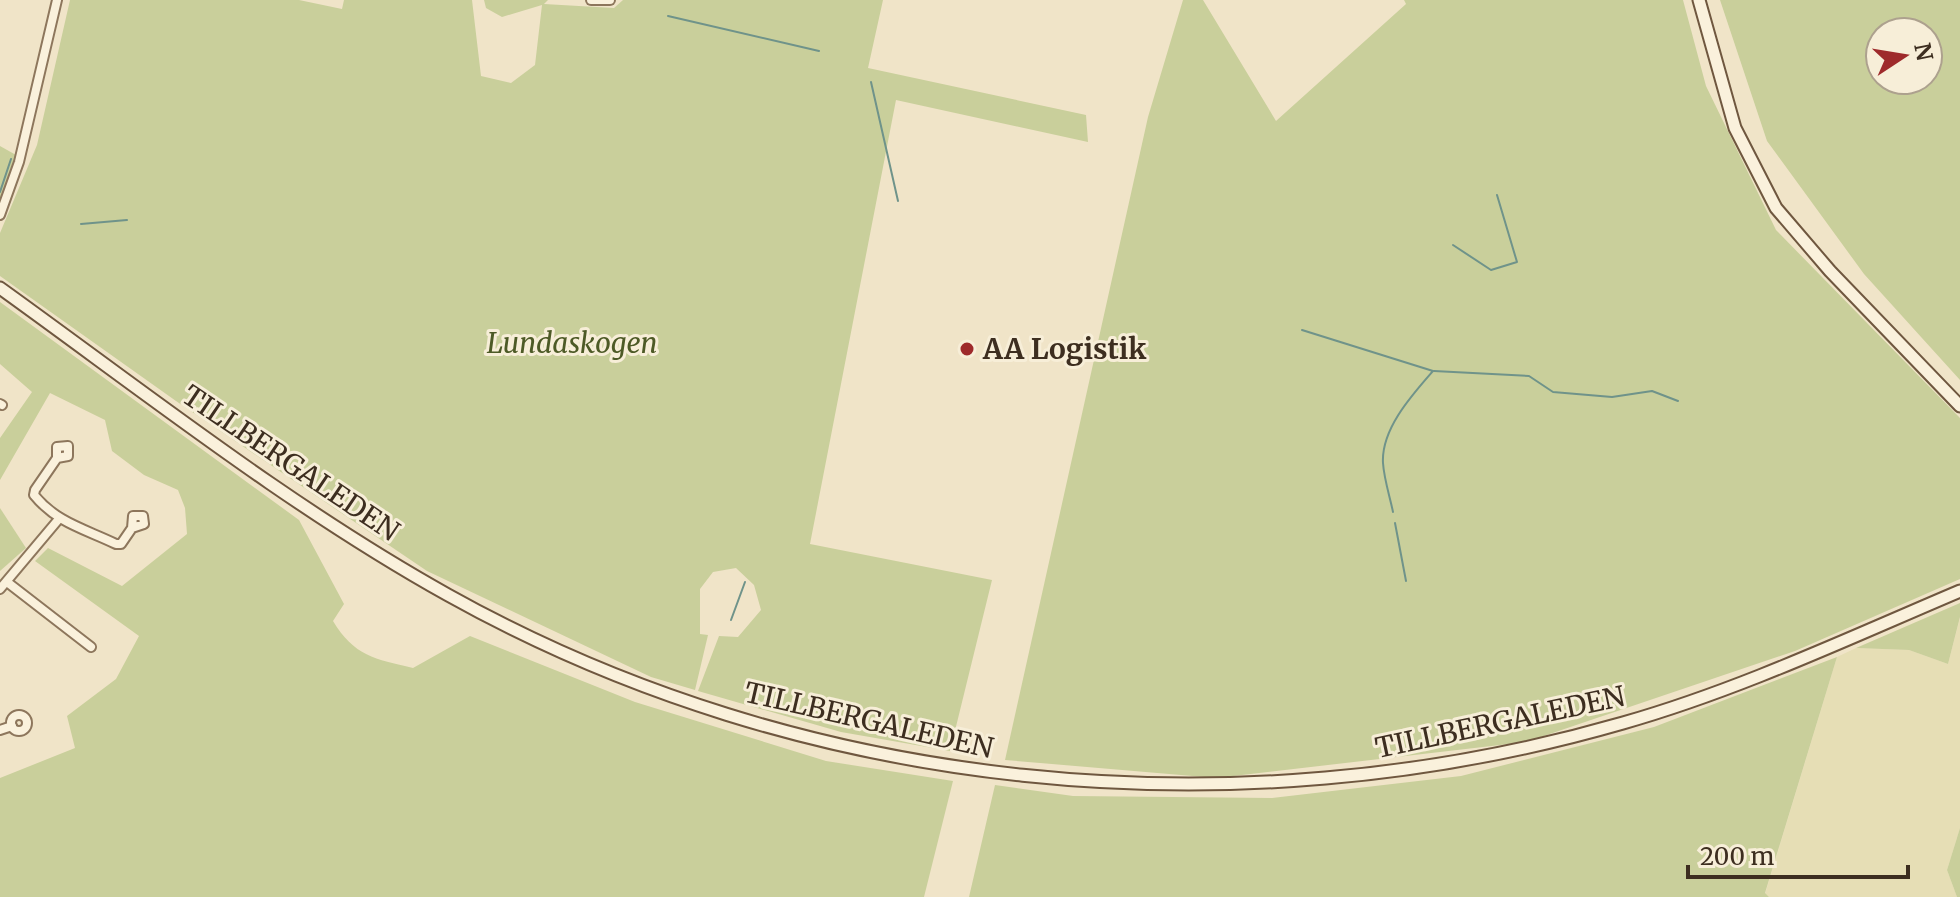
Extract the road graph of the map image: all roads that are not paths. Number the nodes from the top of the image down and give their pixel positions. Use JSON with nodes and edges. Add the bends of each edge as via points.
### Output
{"nodes":[{"id":1,"x":57,"y":0,"type":"edge"},
{"id":2,"x":591,"y":0,"type":"edge"},
{"id":3,"x":610,"y":0,"type":"edge"},
{"id":4,"x":1699,"y":0,"type":"edge"},
{"id":5,"x":0,"y":215,"type":"edge"},
{"id":6,"x":0,"y":288,"type":"edge"},
{"id":7,"x":1960,"y":406,"type":"edge"},
{"id":8,"x":57,"y":458,"type":"dead end"},
{"id":9,"x":58,"y":520,"type":"junction"},
{"id":10,"x":132,"y":528,"type":"dead end"},
{"id":11,"x":3,"y":586,"type":"edge"},
{"id":12,"x":1960,"y":591,"type":"edge"},
{"id":13,"x":91,"y":647,"type":"dead end"},
{"id":14,"x":12,"y":726,"type":"dead end"},
{"id":15,"x":0,"y":730,"type":"edge"}],
"edges":[{"from":1,"to":5,"type":"street","via":[[19,162]]},
{"from":2,"to":3,"type":"street"},
{"from":4,"to":7,"type":"main road","via":[[1735,128],[1776,208]]},
{"from":6,"to":12,"type":"main road","name":"TILLBERGALEDEN","via":[[293,498],[447,595],[622,677],[784,731],[992,773],[1203,785],[1312,781],[1463,760],[1649,716],[1800,660]]},
{"from":8,"to":9,"type":"street","via":[[34,495]]},
{"from":9,"to":10,"type":"street","via":[[116,544]]},
{"from":9,"to":11,"type":"street"},
{"from":11,"to":13,"type":"street"},
{"from":14,"to":15,"type":"street"}]}
